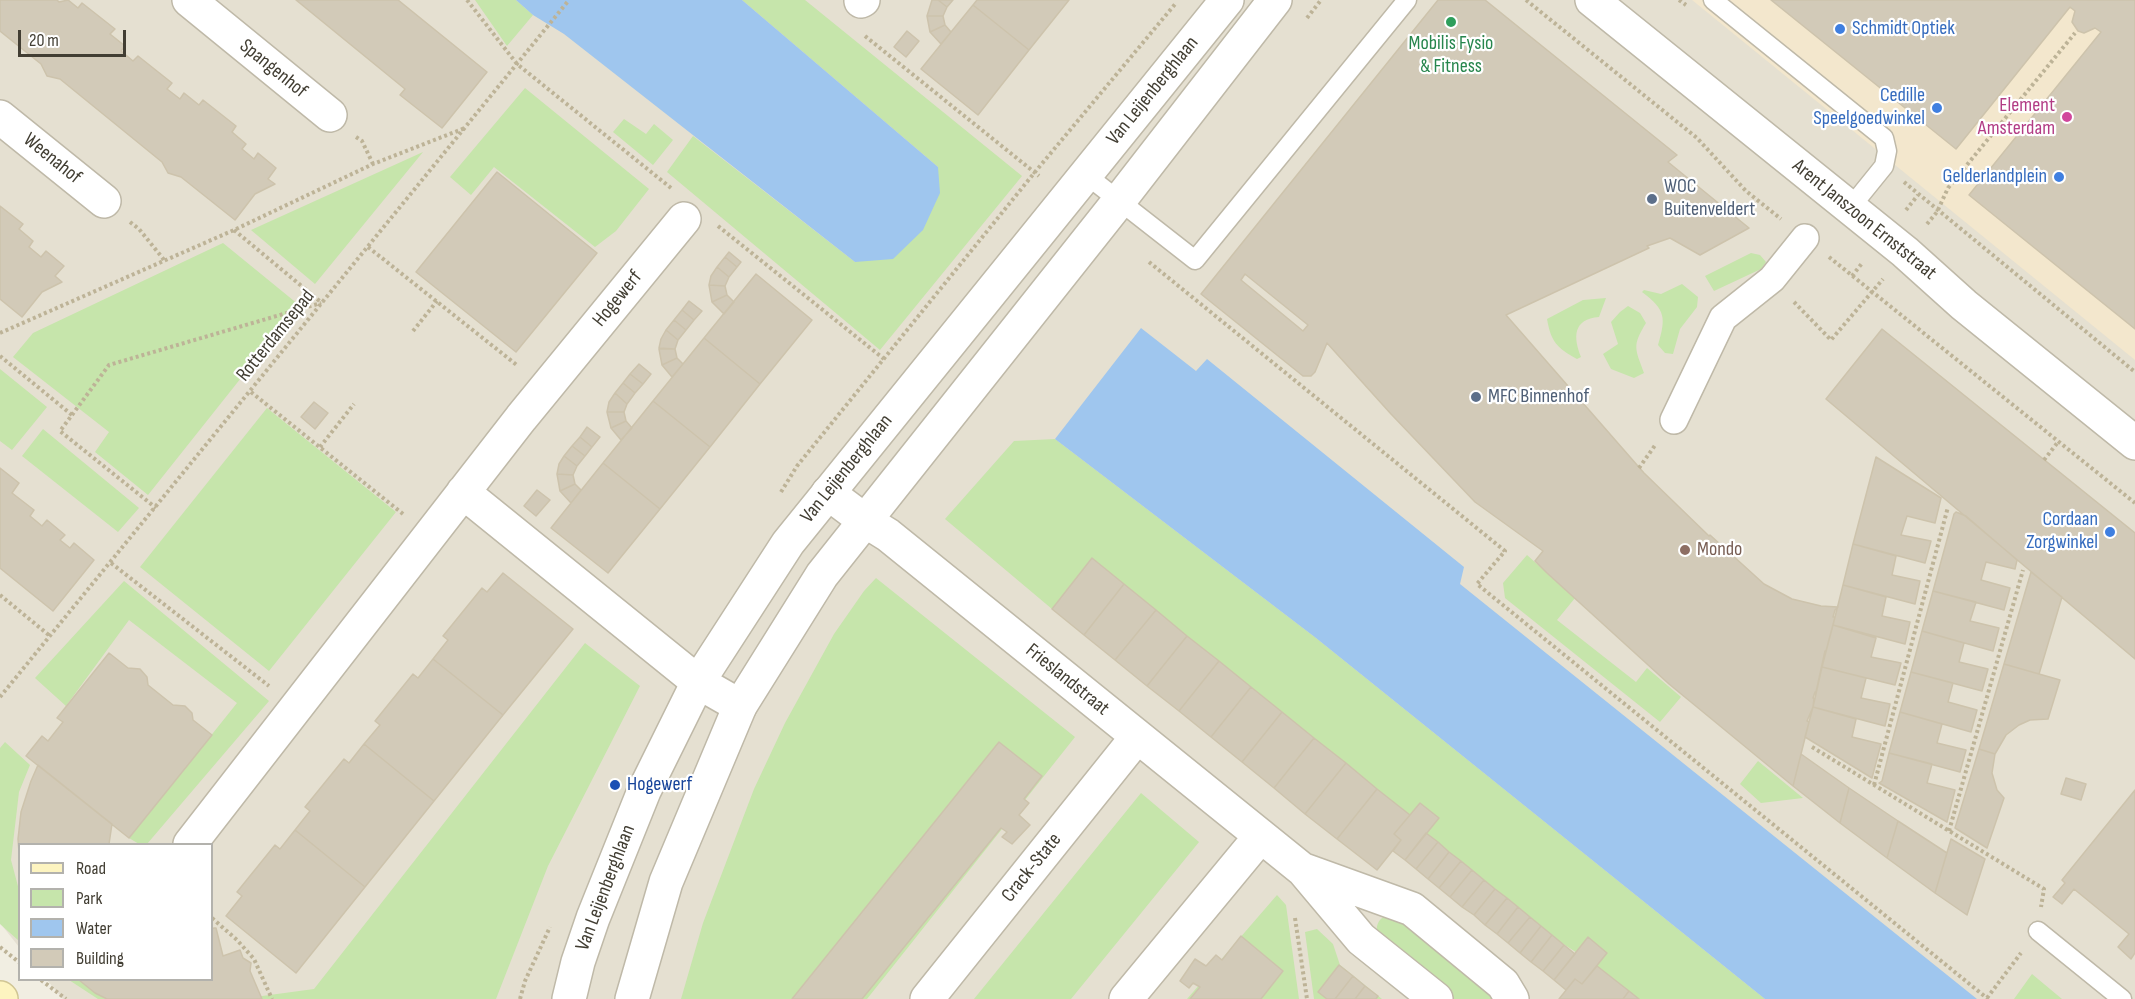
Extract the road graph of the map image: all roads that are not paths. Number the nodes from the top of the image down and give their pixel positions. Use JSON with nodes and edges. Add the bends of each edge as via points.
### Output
{"nodes":[{"id":1,"x":189,"y":0,"type":"edge"},
{"id":2,"x":1227,"y":0,"type":"edge"},
{"id":3,"x":1275,"y":0,"type":"edge"},
{"id":4,"x":1407,"y":0,"type":"edge"},
{"id":5,"x":1592,"y":0,"type":"edge"},
{"id":6,"x":1713,"y":0,"type":"edge"},
{"id":7,"x":330,"y":116,"type":"dead end"},
{"id":8,"x":0,"y":117,"type":"edge"},
{"id":9,"x":1076,"y":186,"type":"junction"},
{"id":10,"x":104,"y":201,"type":"road end"},
{"id":11,"x":1119,"y":201,"type":"junction"},
{"id":12,"x":1850,"y":208,"type":"junction"},
{"id":13,"x":684,"y":219,"type":"dead end"},
{"id":14,"x":1805,"y":238,"type":"road end"},
{"id":15,"x":1674,"y":420,"type":"dead end"},
{"id":16,"x":2135,"y":442,"type":"edge"},
{"id":17,"x":463,"y":492,"type":"junction"},
{"id":18,"x":828,"y":493,"type":"junction"},
{"id":19,"x":864,"y":520,"type":"junction"},
{"id":20,"x":698,"y":682,"type":"junction"},
{"id":21,"x":740,"y":706,"type":"junction"},
{"id":22,"x":1137,"y":737,"type":"junction"},
{"id":23,"x":1260,"y":837,"type":"junction"},
{"id":24,"x":191,"y":843,"type":"edge"},
{"id":25,"x":1303,"y":870,"type":"junction"},
{"id":26,"x":2038,"y":931,"type":"dead end"},
{"id":27,"x":569,"y":999,"type":"edge"},
{"id":28,"x":632,"y":999,"type":"edge"},
{"id":29,"x":927,"y":999,"type":"edge"},
{"id":30,"x":1126,"y":999,"type":"edge"},
{"id":31,"x":1436,"y":999,"type":"edge"},
{"id":32,"x":1512,"y":999,"type":"edge"},
{"id":33,"x":2122,"y":999,"type":"edge"}],
"edges":[{"from":1,"to":7,"type":"street","name":"Spangenhof"},
{"from":2,"to":9,"type":"street","name":"Van Leijenberghlaan"},
{"from":3,"to":11,"type":"street","name":"Van Leijenberghlaan"},
{"from":4,"to":11,"type":"lane","via":[[1195,260]]},
{"from":5,"to":12,"type":"street","name":"Arent Janszoon Ernststraat"},
{"from":6,"to":12,"type":"lane","via":[[1884,138],[1884,166]]},
{"from":8,"to":10,"type":"street","name":"Weenahof"},
{"from":9,"to":11,"type":"lane"},
{"from":9,"to":18,"type":"street","name":"Van Leijenberghlaan"},
{"from":11,"to":19,"type":"street","name":"Van Leijenberghlaan"},
{"from":12,"to":16,"type":"street","name":"Arent Janszoon Ernststraat"},
{"from":13,"to":17,"type":"street","name":"Hogewerf"},
{"from":14,"to":15,"type":"street","via":[[1772,279],[1723,318]]},
{"from":17,"to":20,"type":"street"},
{"from":17,"to":24,"type":"street","name":"Hogewerf"},
{"from":18,"to":19,"type":"street","name":"Frieslandstraat"},
{"from":18,"to":20,"type":"street","name":"Van Leijenberghlaan","via":[[788,543]]},
{"from":19,"to":21,"type":"street","name":"Van Leijenberghlaan","via":[[822,574]]},
{"from":19,"to":22,"type":"street","name":"Frieslandstraat","via":[[888,535]]},
{"from":20,"to":21,"type":"street"},
{"from":20,"to":27,"type":"street","name":"Van Leijenberghlaan","via":[[644,791],[593,918]]},
{"from":21,"to":28,"type":"street","name":"Van Leijenberghlaan","via":[[666,882]]},
{"from":22,"to":23,"type":"street","name":"Frieslandstraat"},
{"from":22,"to":29,"type":"street","name":"Crack-State"},
{"from":23,"to":25,"type":"street","name":"Frieslandstraat"},
{"from":23,"to":30,"type":"street"},
{"from":25,"to":31,"type":"street","name":"Frieslandstraat","via":[[1361,939]]},
{"from":25,"to":32,"type":"street","name":"Frieslandstraat","via":[[1412,909],[1503,984]]},
{"from":26,"to":33,"type":"lane"}]}
